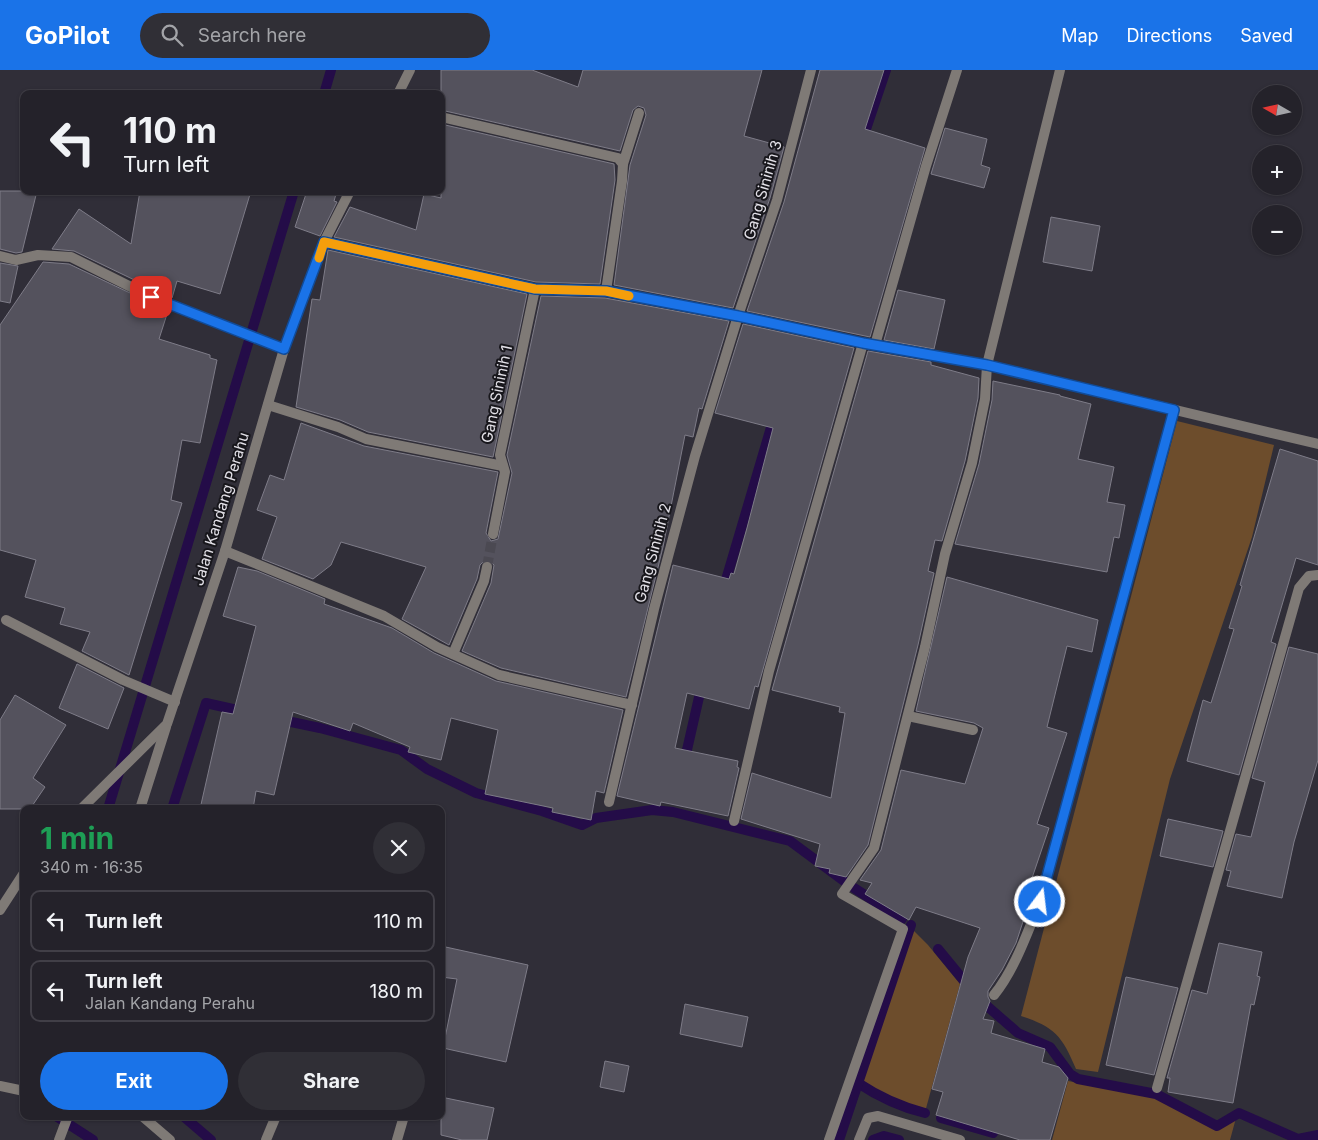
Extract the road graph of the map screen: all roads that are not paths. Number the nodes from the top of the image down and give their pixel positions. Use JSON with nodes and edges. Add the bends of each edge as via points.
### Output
{"nodes":[{"id":1,"x":410,"y":70,"type":"edge"},
{"id":2,"x":811,"y":70,"type":"edge"},
{"id":3,"x":957,"y":70,"type":"edge"},
{"id":4,"x":1060,"y":70,"type":"edge"},
{"id":5,"x":400,"y":90,"type":"edge"},
{"id":6,"x":638,"y":113,"type":"dead end"},
{"id":7,"x":445,"y":118,"type":"edge"},
{"id":8,"x":623,"y":164,"type":"junction"},
{"id":9,"x":348,"y":195,"type":"edge"},
{"id":10,"x":324,"y":242,"type":"junction"},
{"id":11,"x":0,"y":256,"type":"edge"},
{"id":12,"x":535,"y":289,"type":"junction"},
{"id":13,"x":606,"y":291,"type":"junction"},
{"id":14,"x":738,"y":316,"type":"junction"},
{"id":15,"x":863,"y":343,"type":"junction"},
{"id":16,"x":875,"y":345,"type":"junction"},
{"id":17,"x":284,"y":349,"type":"junction"},
{"id":18,"x":987,"y":365,"type":"junction"},
{"id":19,"x":268,"y":405,"type":"junction"},
{"id":20,"x":1174,"y":410,"type":"junction"},
{"id":21,"x":1318,"y":444,"type":"edge"},
{"id":22,"x":502,"y":466,"type":"junction"},
{"id":23,"x":494,"y":534,"type":"tunnel mouth"},
{"id":24,"x":225,"y":551,"type":"junction"},
{"id":25,"x":487,"y":566,"type":"tunnel mouth"},
{"id":26,"x":1318,"y":575,"type":"edge"},
{"id":27,"x":6,"y":620,"type":"dead end"},
{"id":28,"x":453,"y":654,"type":"junction"},
{"id":29,"x":175,"y":702,"type":"junction"},
{"id":30,"x":632,"y":705,"type":"junction"},
{"id":31,"x":908,"y":716,"type":"junction"},
{"id":32,"x":167,"y":724,"type":"junction"},
{"id":33,"x":973,"y":730,"type":"dead end"},
{"id":34,"x":609,"y":802,"type":"dead end"},
{"id":35,"x":85,"y":805,"type":"edge"},
{"id":36,"x":141,"y":805,"type":"edge"},
{"id":37,"x":734,"y":820,"type":"dead end"},
{"id":38,"x":20,"y":879,"type":"edge"},
{"id":39,"x":0,"y":910,"type":"edge"},
{"id":40,"x":994,"y":995,"type":"dead end"},
{"id":41,"x":0,"y":1086,"type":"edge"},
{"id":42,"x":1157,"y":1088,"type":"dead end"},
{"id":43,"x":20,"y":1090,"type":"edge"},
{"id":44,"x":66,"y":1120,"type":"edge"},
{"id":45,"x":147,"y":1120,"type":"edge"},
{"id":46,"x":274,"y":1120,"type":"edge"},
{"id":47,"x":403,"y":1120,"type":"edge"},
{"id":48,"x":59,"y":1140,"type":"edge"},
{"id":49,"x":170,"y":1140,"type":"edge"},
{"id":50,"x":266,"y":1140,"type":"edge"},
{"id":51,"x":397,"y":1140,"type":"edge"},
{"id":52,"x":829,"y":1140,"type":"edge"},
{"id":53,"x":859,"y":1140,"type":"edge"},
{"id":54,"x":960,"y":1140,"type":"edge"}],
"edges":[{"from":1,"to":5,"type":"street"},
{"from":2,"to":14,"type":"street","name":"Gang Sininih 3","via":[[777,200]]},
{"from":3,"to":16,"type":"street"},
{"from":4,"to":18,"type":"street"},
{"from":6,"to":8,"type":"street"},
{"from":7,"to":8,"type":"street","via":[[618,158]]},
{"from":8,"to":13,"type":"street"},
{"from":9,"to":10,"type":"street","name":"Jalan Kandang Perahu"},
{"from":10,"to":12,"type":"street"},
{"from":10,"to":17,"type":"street","name":"Jalan Kandang Perahu"},
{"from":11,"to":17,"type":"street","via":[[16,260],[38,255],[71,257],[151,297]]},
{"from":12,"to":13,"type":"street"},
{"from":12,"to":22,"type":"street","name":"Gang Sininih 1","via":[[500,455]]},
{"from":13,"to":14,"type":"street"},
{"from":14,"to":15,"type":"street"},
{"from":14,"to":30,"type":"street","name":"Gang Sininih 2","via":[[695,456]]},
{"from":15,"to":16,"type":"street"},
{"from":15,"to":37,"type":"street","via":[[769,671]]},
{"from":16,"to":18,"type":"street"},
{"from":17,"to":19,"type":"street","name":"Jalan Kandang Perahu"},
{"from":18,"to":20,"type":"street"},
{"from":18,"to":31,"type":"street","via":[[985,399],[972,463],[945,554]]},
{"from":19,"to":22,"type":"street","via":[[338,427],[366,440]]},
{"from":19,"to":24,"type":"street","name":"Jalan Kandang Perahu"},
{"from":20,"to":21,"type":"street"},
{"from":20,"to":40,"type":"street","via":[[1040,902],[1024,942],[1002,986]]},
{"from":22,"to":23,"type":"street","name":"Gang Sininih 1","via":[[505,472]]},
{"from":24,"to":28,"type":"street","via":[[384,616]]},
{"from":24,"to":29,"type":"street","name":"Jalan Kandang Perahu"},
{"from":25,"to":28,"type":"street","via":[[484,581]]},
{"from":26,"to":42,"type":"street","via":[[1309,576],[1299,588]]},
{"from":27,"to":29,"type":"street","via":[[123,680]]},
{"from":28,"to":30,"type":"street","via":[[499,675]]},
{"from":29,"to":32,"type":"street","name":"Jalan Kandang Perahu"},
{"from":30,"to":34,"type":"street","name":"Gang Sininih 2"},
{"from":31,"to":33,"type":"street"},
{"from":31,"to":52,"type":"street","via":[[874,848],[842,894],[902,929]]},
{"from":32,"to":35,"type":"street","name":"Jalan Kandang Perahu"},
{"from":32,"to":36,"type":"street"},
{"from":38,"to":39,"type":"street"},
{"from":41,"to":43,"type":"street"},
{"from":44,"to":48,"type":"street"},
{"from":45,"to":49,"type":"street"},
{"from":46,"to":50,"type":"street"},
{"from":47,"to":51,"type":"street"},
{"from":53,"to":54,"type":"street","via":[[868,1118],[878,1116]]}]}
